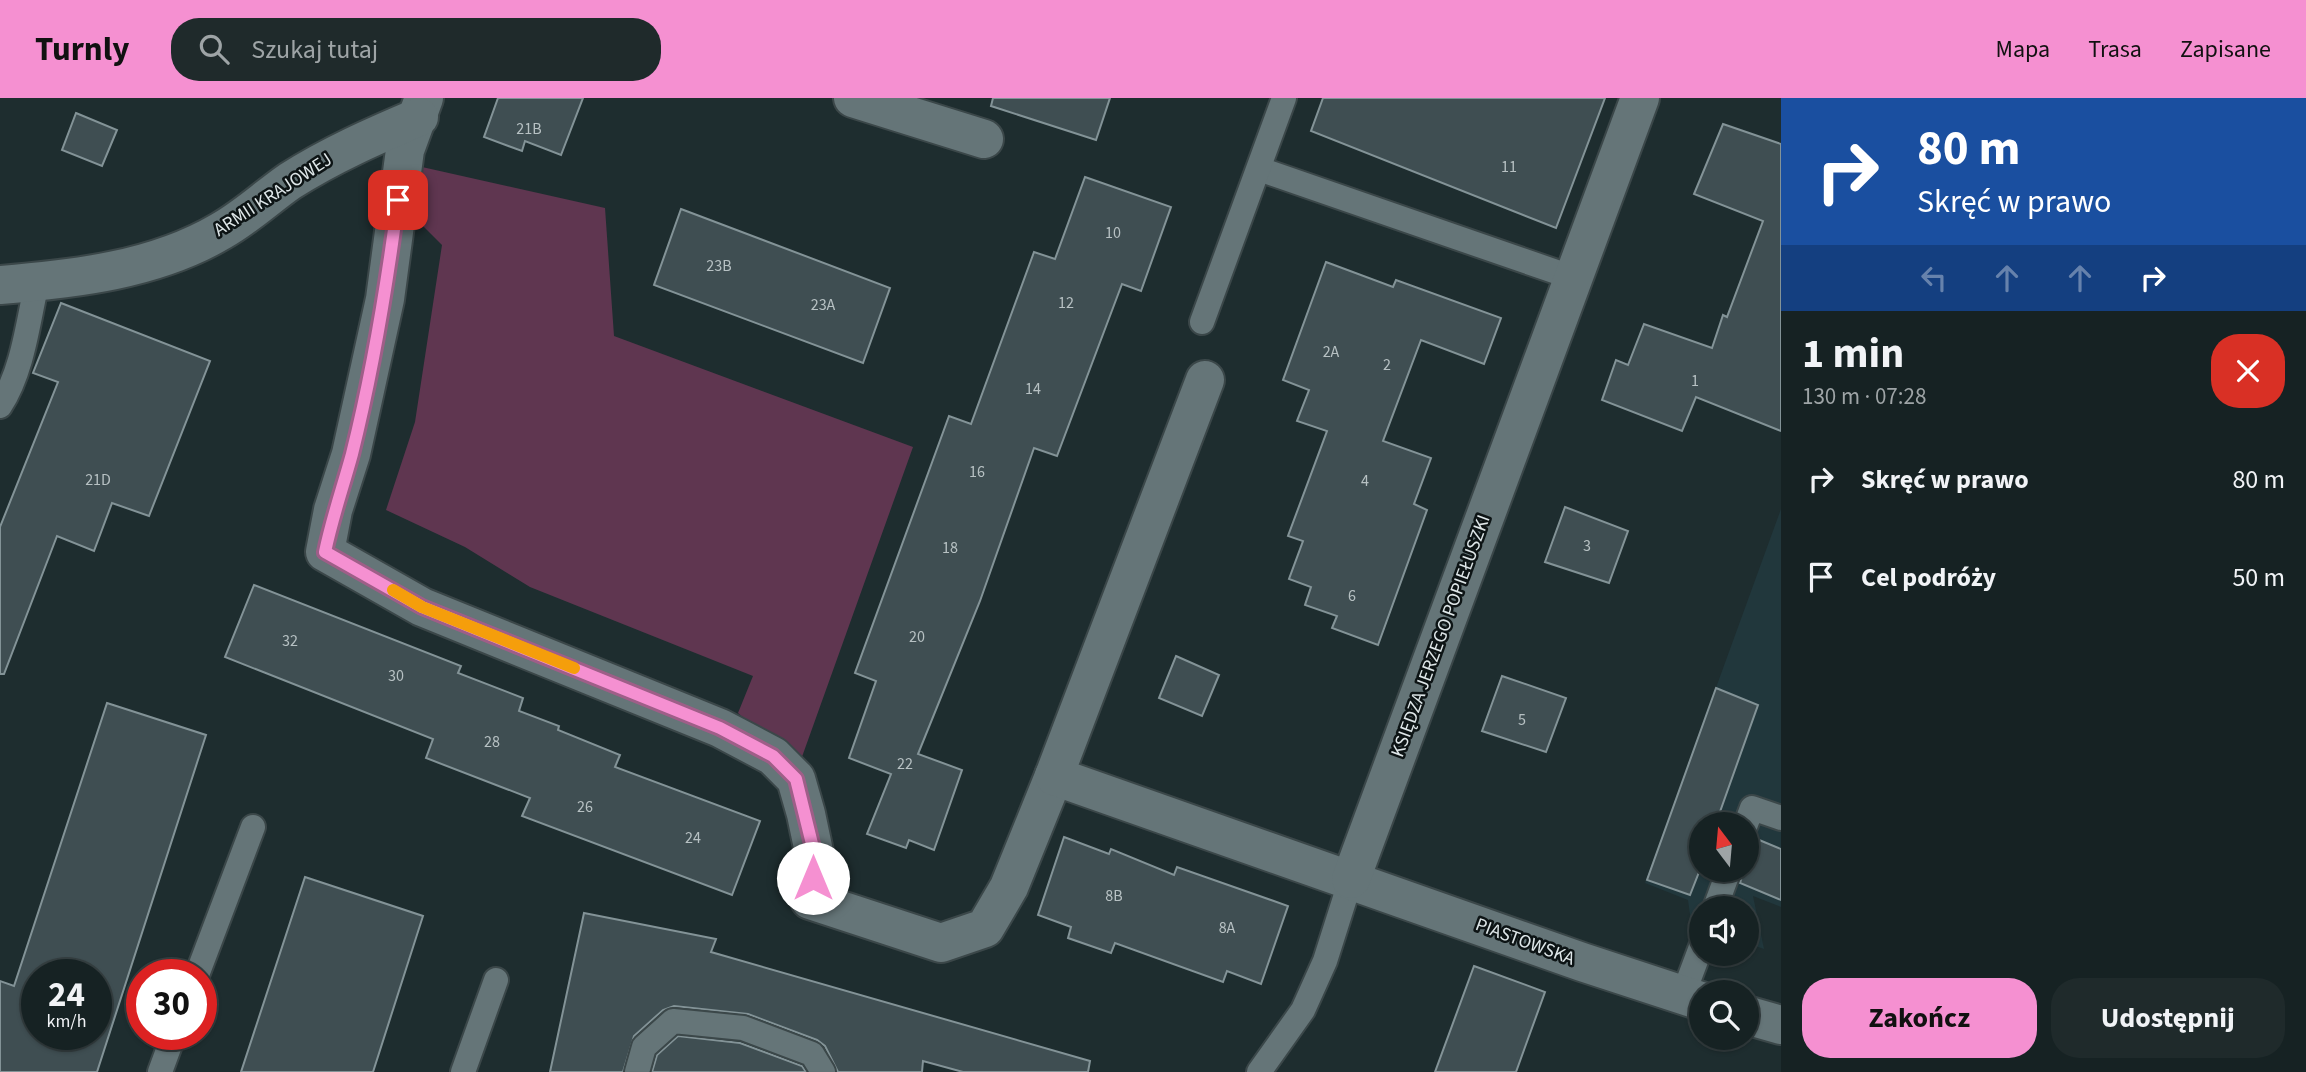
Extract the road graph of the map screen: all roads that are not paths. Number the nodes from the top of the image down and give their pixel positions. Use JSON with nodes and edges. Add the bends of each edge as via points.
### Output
{"nodes":[{"id":1,"x":853,"y":98,"type":"edge"},
{"id":2,"x":1284,"y":98,"type":"edge"},
{"id":3,"x":1640,"y":98,"type":"edge"},
{"id":4,"x":421,"y":107,"type":"edge"},
{"id":5,"x":984,"y":139,"type":"dead end"},
{"id":6,"x":1259,"y":169,"type":"junction"},
{"id":7,"x":1574,"y":278,"type":"junction"},
{"id":8,"x":19,"y":283,"type":"edge"},
{"id":9,"x":1202,"y":322,"type":"dead end"},
{"id":10,"x":1205,"y":380,"type":"dead end"},
{"id":11,"x":0,"y":406,"type":"edge"},
{"id":12,"x":1054,"y":776,"type":"junction"},
{"id":13,"x":1750,"y":812,"type":"edge"},
{"id":14,"x":1781,"y":818,"type":"edge"},
{"id":15,"x":253,"y":827,"type":"dead end"},
{"id":16,"x":1351,"y":879,"type":"junction"},
{"id":17,"x":203,"y":959,"type":"edge"},
{"id":18,"x":496,"y":980,"type":"dead end"},
{"id":19,"x":1689,"y":997,"type":"edge"},
{"id":20,"x":1759,"y":1019,"type":"edge"},
{"id":21,"x":1781,"y":1025,"type":"edge"},
{"id":22,"x":168,"y":1050,"type":"edge"},
{"id":23,"x":160,"y":1072,"type":"edge"},
{"id":24,"x":463,"y":1072,"type":"edge"},
{"id":25,"x":637,"y":1072,"type":"edge"},
{"id":26,"x":823,"y":1072,"type":"edge"},
{"id":27,"x":1259,"y":1072,"type":"edge"}],
"edges":[{"from":1,"to":5,"type":"street"},
{"from":2,"to":6,"type":"lane"},
{"from":3,"to":7,"type":"street","name":"KSIĘDZA JERZEGO POPIEŁUSZKI"},
{"from":4,"to":8,"type":"street","name":"ARMII KRAJOWEJ","via":[[290,182],[221,232],[163,257],[92,274]]},
{"from":4,"to":12,"type":"street","via":[[405,150],[385,299],[352,454],[325,552],[422,607],[720,728],[773,756],[796,779],[806,814],[814,852],[810,900],[941,943],[985,928],[1009,887]]},
{"from":6,"to":7,"type":"lane"},
{"from":6,"to":9,"type":"lane"},
{"from":7,"to":16,"type":"street","name":"KSIĘDZA JERZEGO POPIEŁUSZKI"},
{"from":8,"to":11,"type":"lane","via":[[21,353]]},
{"from":10,"to":12,"type":"street"},
{"from":12,"to":16,"type":"street"},
{"from":13,"to":14,"type":"lane","via":[[1752,808]]},
{"from":15,"to":17,"type":"lane"},
{"from":16,"to":19,"type":"street","name":"PIASTOWSKA"},
{"from":16,"to":27,"type":"lane","via":[[1325,961],[1303,1010]]},
{"from":18,"to":24,"type":"lane"},
{"from":20,"to":21,"type":"street"},
{"from":22,"to":23,"type":"lane"},
{"from":25,"to":26,"type":"lane","via":[[644,1047],[673,1021],[743,1028],[812,1054]]}]}
